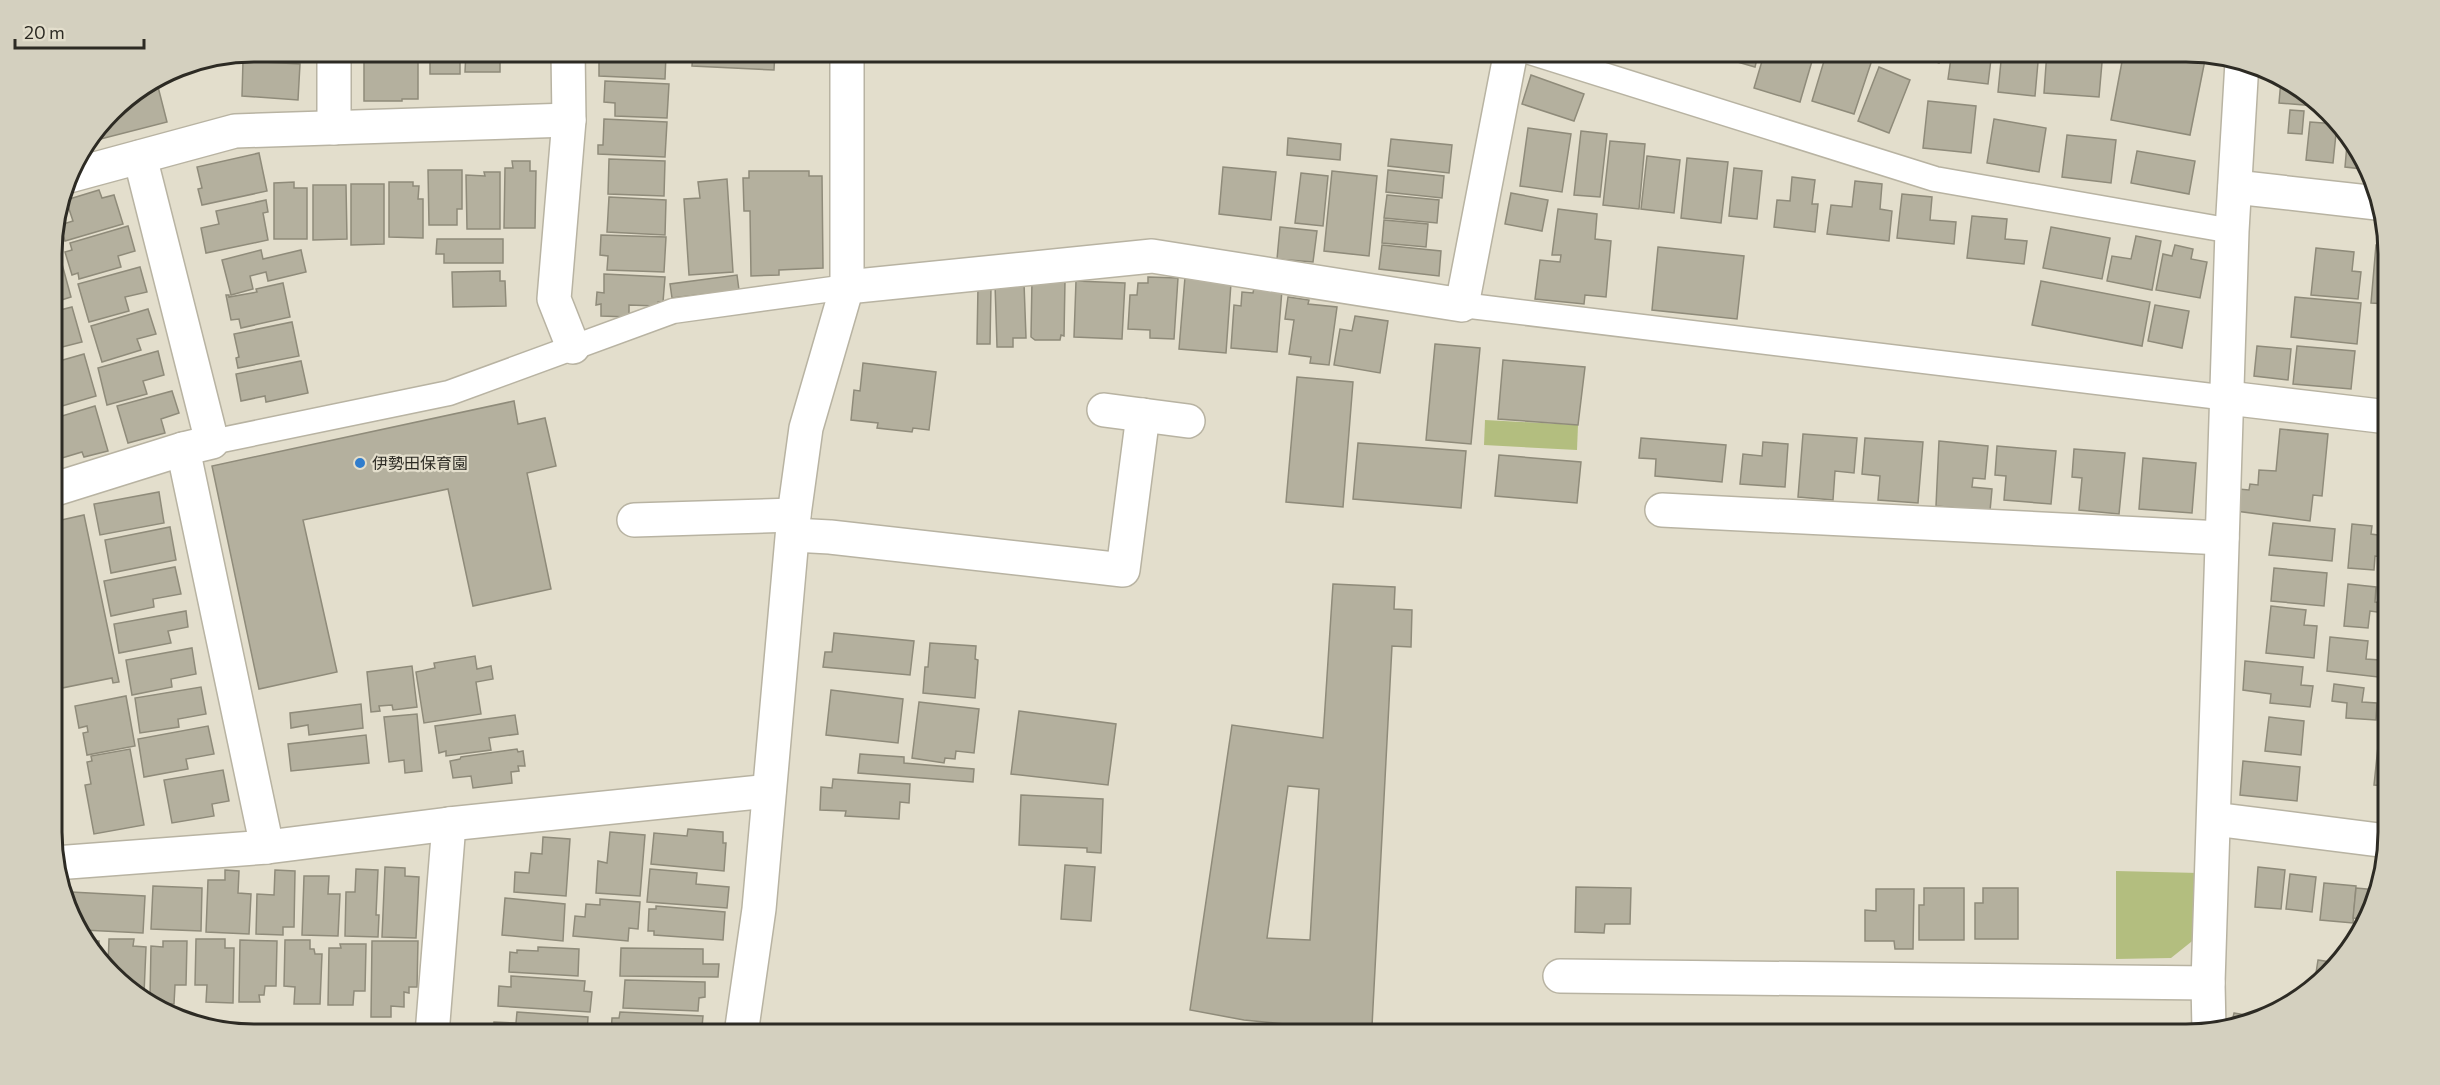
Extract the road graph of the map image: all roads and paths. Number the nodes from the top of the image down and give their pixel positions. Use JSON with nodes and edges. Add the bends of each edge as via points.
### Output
{"nodes":[{"id":1,"x":334,"y":62,"type":"edge"},
{"id":2,"x":568,"y":62,"type":"edge"},
{"id":3,"x":847,"y":62,"type":"edge"},
{"id":4,"x":1508,"y":62,"type":"edge"},
{"id":5,"x":1562,"y":62,"type":"edge"},
{"id":6,"x":2242,"y":70,"type":"edge"},
{"id":7,"x":569,"y":120,"type":"junction"},
{"id":8,"x":334,"y":128,"type":"junction"},
{"id":9,"x":140,"y":157,"type":"junction"},
{"id":10,"x":79,"y":173,"type":"edge"},
{"id":11,"x":2235,"y":187,"type":"junction"},
{"id":12,"x":2371,"y":202,"type":"edge"},
{"id":13,"x":2232,"y":231,"type":"junction"},
{"id":14,"x":847,"y":287,"type":"junction"},
{"id":15,"x":1462,"y":305,"type":"junction"},
{"id":16,"x":573,"y":347,"type":"junction"},
{"id":17,"x":2228,"y":398,"type":"junction"},
{"id":18,"x":1104,"y":410,"type":"dead end"},
{"id":19,"x":1143,"y":415,"type":"junction"},
{"id":20,"x":2378,"y":416,"type":"edge"},
{"id":21,"x":1188,"y":421,"type":"dead end"},
{"id":22,"x":198,"y":445,"type":"junction"},
{"id":23,"x":62,"y":487,"type":"edge"},
{"id":24,"x":1662,"y":510,"type":"dead end"},
{"id":25,"x":634,"y":520,"type":"dead end"},
{"id":26,"x":794,"y":525,"type":"junction"},
{"id":27,"x":2222,"y":538,"type":"junction"},
{"id":28,"x":769,"y":790,"type":"junction"},
{"id":29,"x":2214,"y":819,"type":"junction"},
{"id":30,"x":449,"y":824,"type":"junction"},
{"id":31,"x":2378,"y":841,"type":"edge"},
{"id":32,"x":267,"y":847,"type":"junction"},
{"id":33,"x":64,"y":862,"type":"edge"},
{"id":34,"x":1560,"y":976,"type":"dead end"},
{"id":35,"x":2208,"y":983,"type":"junction"},
{"id":36,"x":2208,"y":1022,"type":"edge"},
{"id":37,"x":433,"y":1024,"type":"edge"},
{"id":38,"x":742,"y":1024,"type":"edge"}],
"edges":[{"from":1,"to":8,"type":"street"},
{"from":2,"to":7,"type":"street"},
{"from":3,"to":14,"type":"street"},
{"from":4,"to":15,"type":"street"},
{"from":5,"to":13,"type":"lane","via":[[1935,179]]},
{"from":6,"to":11,"type":"street"},
{"from":7,"to":8,"type":"street"},
{"from":7,"to":16,"type":"street","via":[[554,299]]},
{"from":8,"to":9,"type":"street","via":[[235,131]]},
{"from":9,"to":10,"type":"street"},
{"from":9,"to":22,"type":"street"},
{"from":11,"to":12,"type":"street"},
{"from":11,"to":13,"type":"street"},
{"from":13,"to":17,"type":"street"},
{"from":14,"to":15,"type":"street","via":[[1152,256]]},
{"from":14,"to":16,"type":"lane","via":[[673,311]]},
{"from":14,"to":26,"type":"street","via":[[806,428]]},
{"from":15,"to":17,"type":"lane"},
{"from":16,"to":22,"type":"lane","via":[[449,393]]},
{"from":17,"to":20,"type":"street"},
{"from":17,"to":27,"type":"street"},
{"from":18,"to":19,"type":"street"},
{"from":19,"to":21,"type":"street"},
{"from":19,"to":26,"type":"street","via":[[1124,570],[830,537]]},
{"from":22,"to":23,"type":"street"},
{"from":22,"to":32,"type":"street"},
{"from":24,"to":27,"type":"street"},
{"from":25,"to":26,"type":"street"},
{"from":26,"to":28,"type":"street"},
{"from":27,"to":29,"type":"street"},
{"from":28,"to":30,"type":"street"},
{"from":28,"to":38,"type":"street","via":[[759,909]]},
{"from":29,"to":31,"type":"street"},
{"from":29,"to":35,"type":"street"},
{"from":30,"to":32,"type":"street"},
{"from":30,"to":37,"type":"street"},
{"from":32,"to":33,"type":"street"},
{"from":34,"to":35,"type":"street"},
{"from":35,"to":36,"type":"street"}]}
